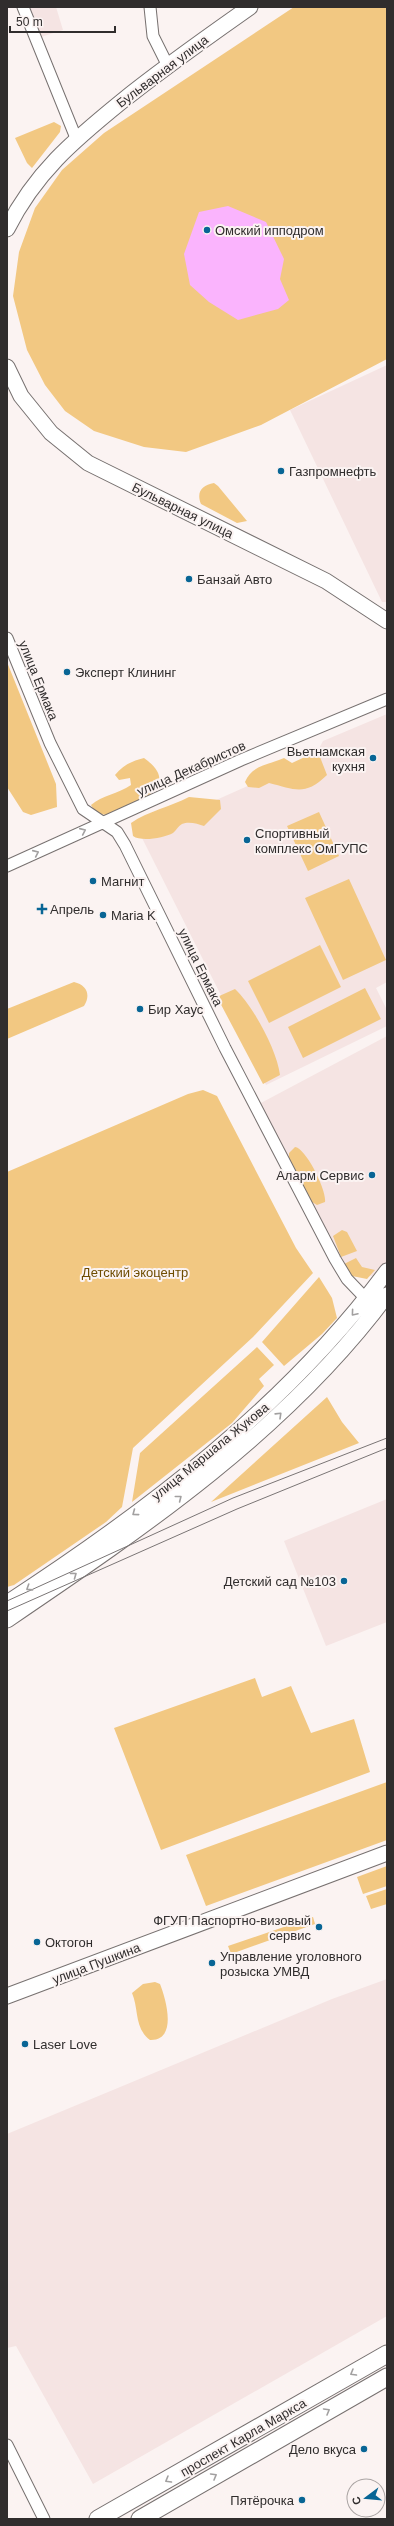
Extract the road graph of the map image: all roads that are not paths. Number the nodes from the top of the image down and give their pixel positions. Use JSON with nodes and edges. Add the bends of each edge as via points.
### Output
{"nodes":[{"id":1,"x":22,"y":7,"type":"edge"},
{"id":2,"x":150,"y":7,"type":"edge"},
{"id":3,"x":250,"y":7,"type":"edge"},
{"id":4,"x":168,"y":64,"type":"junction"},
{"id":5,"x":76,"y":138,"type":"junction"},
{"id":6,"x":7,"y":229,"type":"edge"},
{"id":7,"x":7,"y":366,"type":"edge"},
{"id":8,"x":387,"y":621,"type":"edge"},
{"id":9,"x":7,"y":638,"type":"edge"},
{"id":10,"x":387,"y":699,"type":"edge"},
{"id":11,"x":103,"y":822,"type":"junction"},
{"id":12,"x":7,"y":866,"type":"edge"},
{"id":13,"x":387,"y":1271,"type":"edge"},
{"id":14,"x":387,"y":1295,"type":"edge"},
{"id":15,"x":371,"y":1304,"type":"junction"},
{"id":16,"x":7,"y":1603,"type":"edge"},
{"id":17,"x":7,"y":1620,"type":"edge"},
{"id":18,"x":387,"y":1853,"type":"edge"},
{"id":19,"x":7,"y":1996,"type":"edge"},
{"id":20,"x":387,"y":2354,"type":"edge"},
{"id":21,"x":387,"y":2377,"type":"edge"},
{"id":22,"x":7,"y":2445,"type":"edge"},
{"id":23,"x":44,"y":2519,"type":"edge"},
{"id":24,"x":98,"y":2519,"type":"edge"},
{"id":25,"x":140,"y":2519,"type":"edge"}],
"edges":[{"from":1,"to":5,"type":"street"},
{"from":2,"to":4,"type":"street","via":[[153,36]]},
{"from":3,"to":4,"type":"main road","name":"Бульварная улица"},
{"from":4,"to":5,"type":"main road","name":"Бульварная улица"},
{"from":5,"to":6,"type":"main road","name":"Бульварная улица","via":[[51,162],[21,201]]},
{"from":7,"to":8,"type":"main road","name":"Бульварная улица","via":[[21,396],[52,433],[88,463],[326,581]]},
{"from":9,"to":11,"type":"street","name":"улица Ермака","via":[[50,743],[82,809]]},
{"from":10,"to":11,"type":"street","name":"улица Декабристов","via":[[241,760]]},
{"from":12,"to":11,"type":"street","name":"улица Декабристов","one_way":true},
{"from":11,"to":15,"type":"street","name":"улица Ермака","via":[[117,832],[125,845],[225,1048],[335,1259],[347,1279]]},
{"from":13,"to":15,"type":"main road","name":"улица Маршала Жукова"},
{"from":14,"to":15,"type":"main road","name":"улица Маршала Жукова"},
{"from":15,"to":16,"type":"main road","name":"улица Маршала Жукова","one_way":true,"via":[[249,1421],[99,1540]]},
{"from":17,"to":15,"type":"main road","name":"улица Маршала Жукова","one_way":true,"via":[[151,1519],[271,1423],[309,1385]]},
{"from":18,"to":19,"type":"main road","name":"улица Пушкина"},
{"from":20,"to":24,"type":"main road","name":"проспект Карла Маркса","one_way":true},
{"from":25,"to":21,"type":"main road","name":"проспект Карла Маркса","one_way":true},
{"from":22,"to":23,"type":"street"}]}
